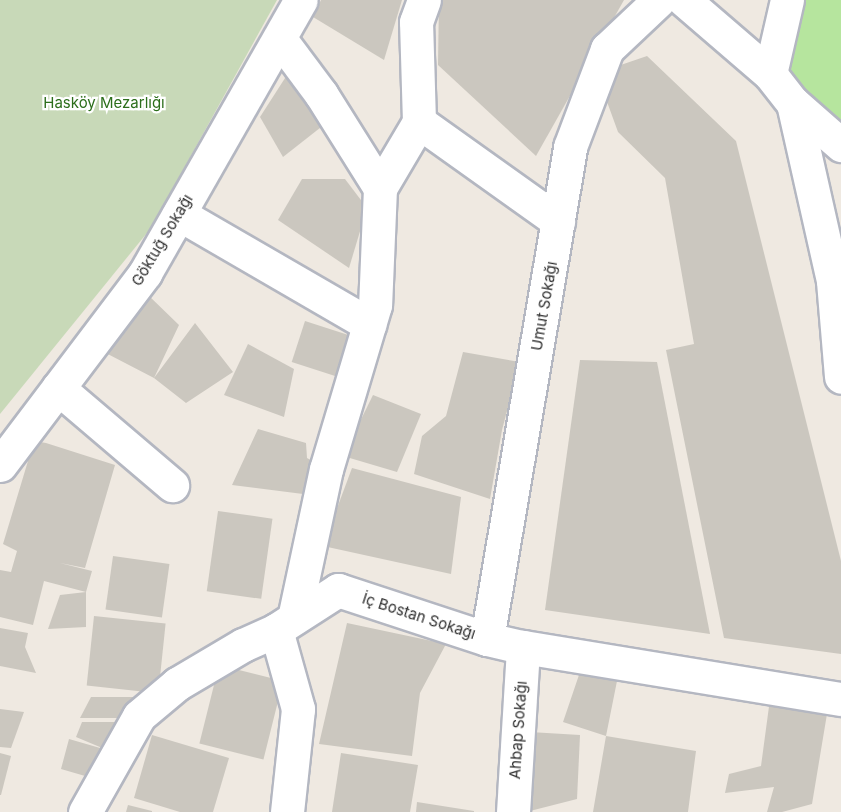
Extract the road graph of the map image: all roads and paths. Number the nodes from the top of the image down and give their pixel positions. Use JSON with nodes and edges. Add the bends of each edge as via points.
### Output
{"nodes":[{"id":1,"x":301,"y":0,"type":"edge"},
{"id":2,"x":424,"y":0,"type":"edge"},
{"id":3,"x":659,"y":0,"type":"edge"},
{"id":4,"x":684,"y":0,"type":"edge"},
{"id":5,"x":787,"y":0,"type":"edge"},
{"id":6,"x":280,"y":39,"type":"junction"},
{"id":7,"x":770,"y":74,"type":"junction"},
{"id":8,"x":793,"y":103,"type":"junction"},
{"id":9,"x":419,"y":122,"type":"junction"},
{"id":10,"x":841,"y":145,"type":"edge"},
{"id":11,"x":380,"y":188,"type":"junction"},
{"id":12,"x":179,"y":214,"type":"junction"},
{"id":13,"x":558,"y":221,"type":"junction"},
{"id":14,"x":369,"y":324,"type":"junction"},
{"id":15,"x":841,"y":377,"type":"edge"},
{"id":16,"x":58,"y":388,"type":"junction"},
{"id":17,"x":0,"y":465,"type":"edge"},
{"id":18,"x":172,"y":485,"type":"dead end"},
{"id":19,"x":285,"y":624,"type":"junction"},
{"id":20,"x":487,"y":639,"type":"junction"},
{"id":21,"x":524,"y":647,"type":"junction"},
{"id":22,"x":841,"y":699,"type":"edge"},
{"id":23,"x":86,"y":812,"type":"edge"},
{"id":24,"x":287,"y":812,"type":"edge"},
{"id":25,"x":513,"y":812,"type":"edge"}],
"edges":[{"from":1,"to":6,"type":"street","name":"Göktuğ Sokağı"},
{"from":2,"to":9,"type":"street","via":[[416,22]]},
{"from":3,"to":13,"type":"street","name":"Umut Sokağı","via":[[607,49],[570,147]]},
{"from":4,"to":7,"type":"street"},
{"from":5,"to":7,"type":"street"},
{"from":6,"to":11,"type":"street","via":[[321,94]]},
{"from":6,"to":12,"type":"street","name":"Göktuğ Sokağı"},
{"from":7,"to":8,"type":"street"},
{"from":8,"to":10,"type":"street"},
{"from":8,"to":15,"type":"street","via":[[833,281]]},
{"from":9,"to":11,"type":"street"},
{"from":9,"to":13,"type":"street"},
{"from":11,"to":14,"type":"street","via":[[375,305]]},
{"from":12,"to":14,"type":"street"},
{"from":12,"to":16,"type":"street","name":"Göktuğ Sokağı","via":[[145,273]]},
{"from":13,"to":20,"type":"street","name":"Umut Sokağı"},
{"from":14,"to":19,"type":"street"},
{"from":16,"to":17,"type":"street","name":"Göktuğ Sokağı"},
{"from":16,"to":18,"type":"street"},
{"from":19,"to":20,"type":"street","name":"İç Bostan Sokağı","via":[[338,590]]},
{"from":19,"to":23,"type":"street","name":"İç Bostan Sokağı","via":[[177,684],[139,716]]},
{"from":19,"to":24,"type":"street","via":[[298,709]]},
{"from":20,"to":21,"type":"street","name":"İç Bostan Sokağı"},
{"from":21,"to":22,"type":"street","name":"İç Bostan Sokağı"},
{"from":21,"to":25,"type":"street","name":"Ahbap Sokağı"}]}
